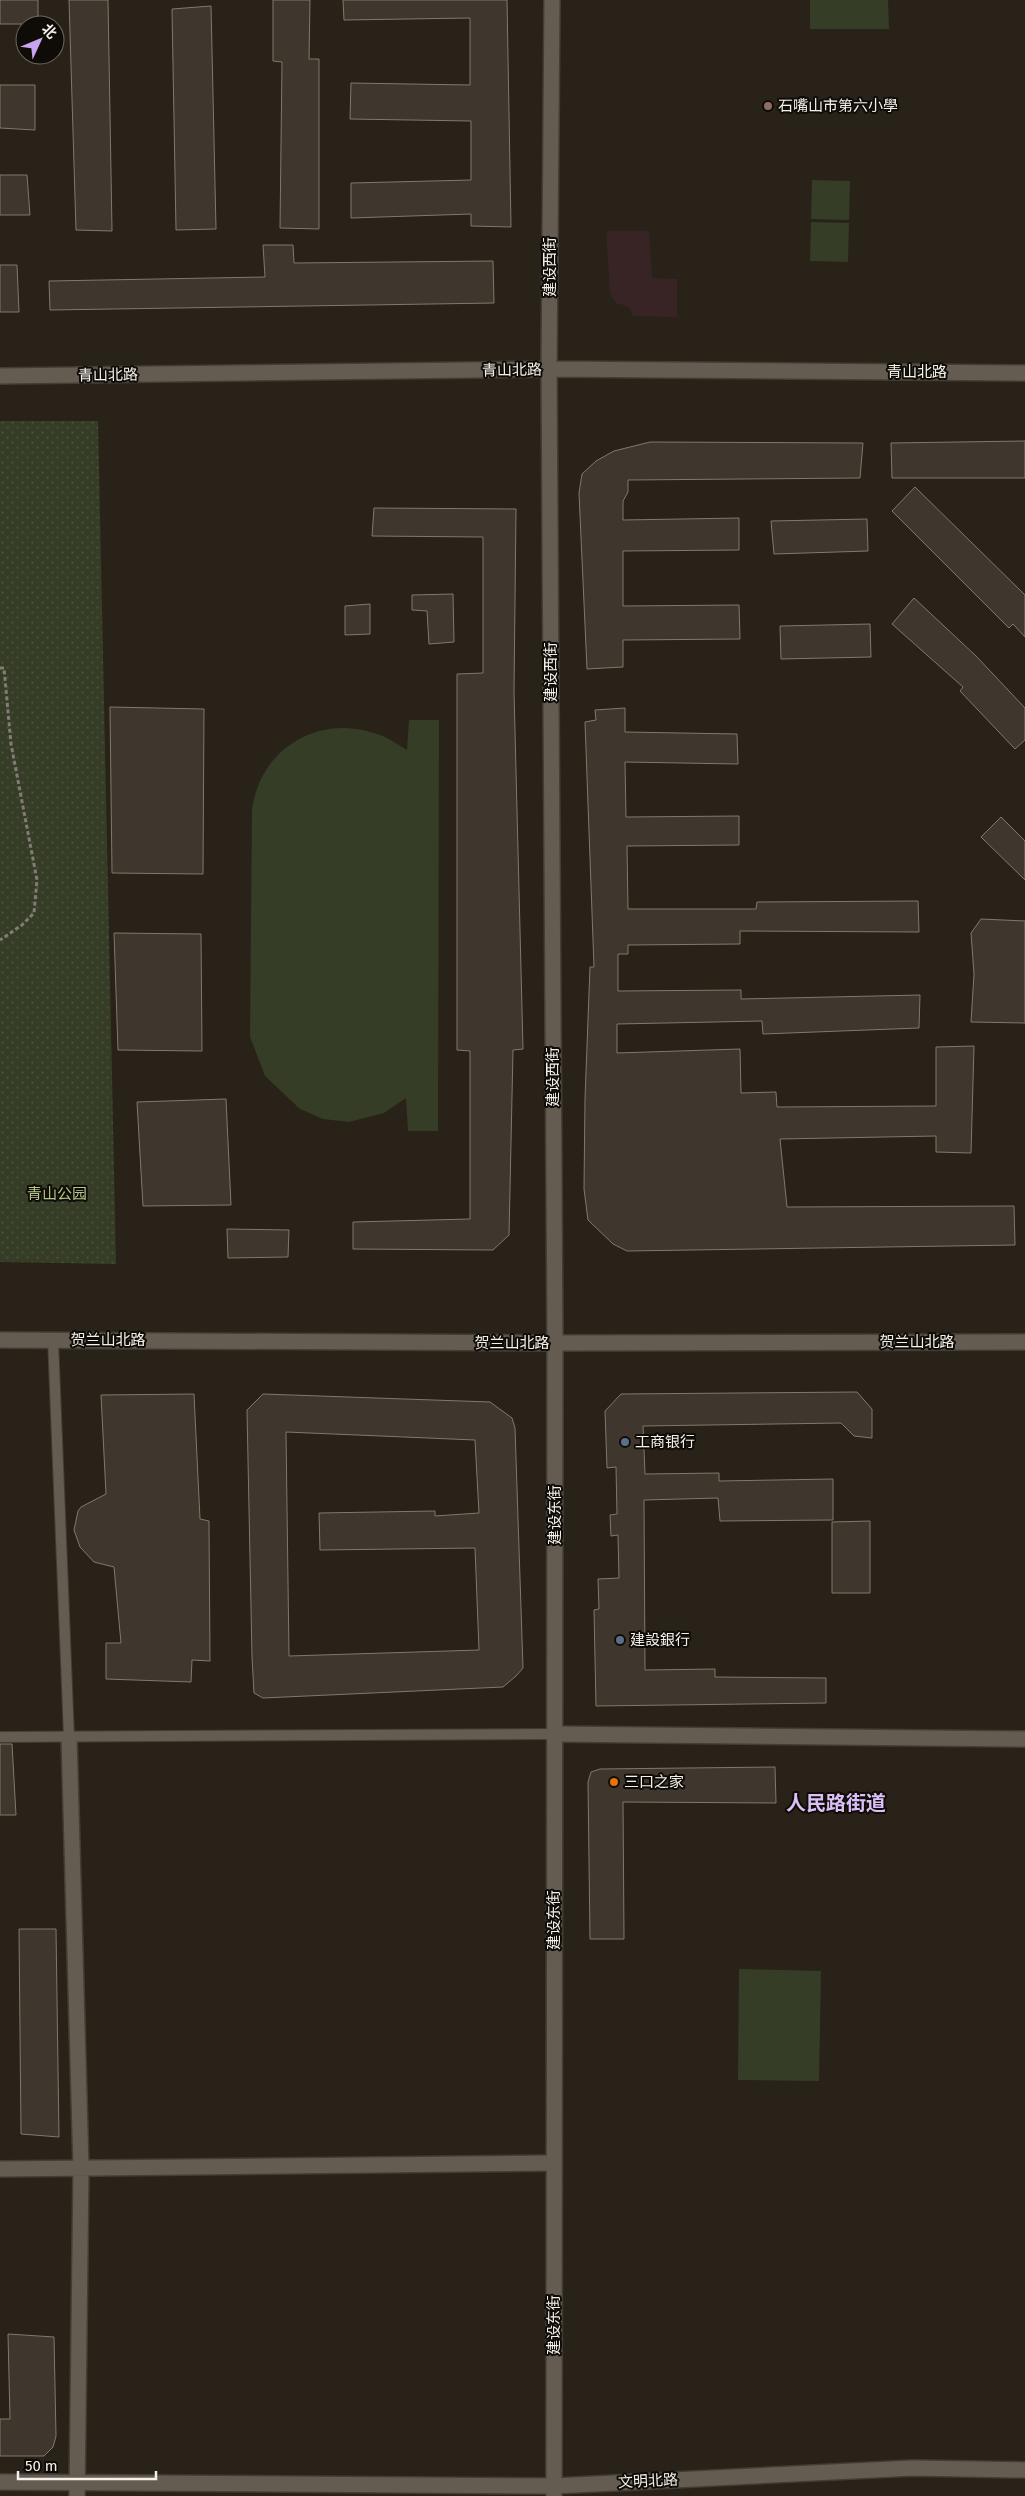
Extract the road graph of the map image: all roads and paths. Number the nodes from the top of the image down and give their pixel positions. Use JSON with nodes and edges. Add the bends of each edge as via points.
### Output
{"nodes":[{"id":1,"x":552,"y":0,"type":"edge"},
{"id":2,"x":549,"y":369,"type":"junction"},
{"id":3,"x":1025,"y":373,"type":"edge"},
{"id":4,"x":0,"y":376,"type":"edge"},
{"id":5,"x":0,"y":668,"type":"edge"},
{"id":6,"x":0,"y":940,"type":"edge"},
{"id":7,"x":0,"y":1340,"type":"edge"},
{"id":8,"x":53,"y":1340,"type":"junction"},
{"id":9,"x":1025,"y":1342,"type":"edge"},
{"id":10,"x":555,"y":1343,"type":"junction"},
{"id":11,"x":554,"y":1734,"type":"junction"},
{"id":12,"x":69,"y":1737,"type":"junction"},
{"id":13,"x":0,"y":1738,"type":"edge"},
{"id":14,"x":1025,"y":1739,"type":"edge"},
{"id":15,"x":554,"y":2163,"type":"junction"},
{"id":16,"x":81,"y":2168,"type":"junction"},
{"id":17,"x":0,"y":2169,"type":"edge"},
{"id":18,"x":1025,"y":2470,"type":"edge"},
{"id":19,"x":0,"y":2482,"type":"edge"},
{"id":20,"x":77,"y":2489,"type":"edge"},
{"id":21,"x":554,"y":2491,"type":"edge"}],
"edges":[{"from":1,"to":2,"type":"main road","name":"建设西街"},
{"from":2,"to":3,"type":"main road","name":"青山北路"},
{"from":2,"to":4,"type":"main road","name":"青山北路"},
{"from":2,"to":10,"type":"main road","name":"建设西街"},
{"from":5,"to":6,"type":"path","via":[[4,668],[11,744],[37,880],[34,913]]},
{"from":7,"to":8,"type":"main road","name":"贺兰山北路"},
{"from":8,"to":10,"type":"main road","name":"贺兰山北路"},
{"from":8,"to":12,"type":"lane"},
{"from":9,"to":10,"type":"main road","name":"贺兰山北路"},
{"from":10,"to":11,"type":"main road","name":"建设东街"},
{"from":11,"to":12,"type":"lane"},
{"from":11,"to":14,"type":"main road"},
{"from":11,"to":15,"type":"main road","name":"建设东街"},
{"from":12,"to":13,"type":"lane"},
{"from":12,"to":16,"type":"main road"},
{"from":15,"to":16,"type":"main road"},
{"from":15,"to":21,"type":"main road","name":"建设东街"},
{"from":16,"to":17,"type":"main road"},
{"from":16,"to":20,"type":"main road"},
{"from":18,"to":21,"type":"main road","name":"文明北路","via":[[914,2468]]},
{"from":19,"to":20,"type":"main road","name":"文明北路"},
{"from":20,"to":21,"type":"main road","name":"文明北路"}]}
